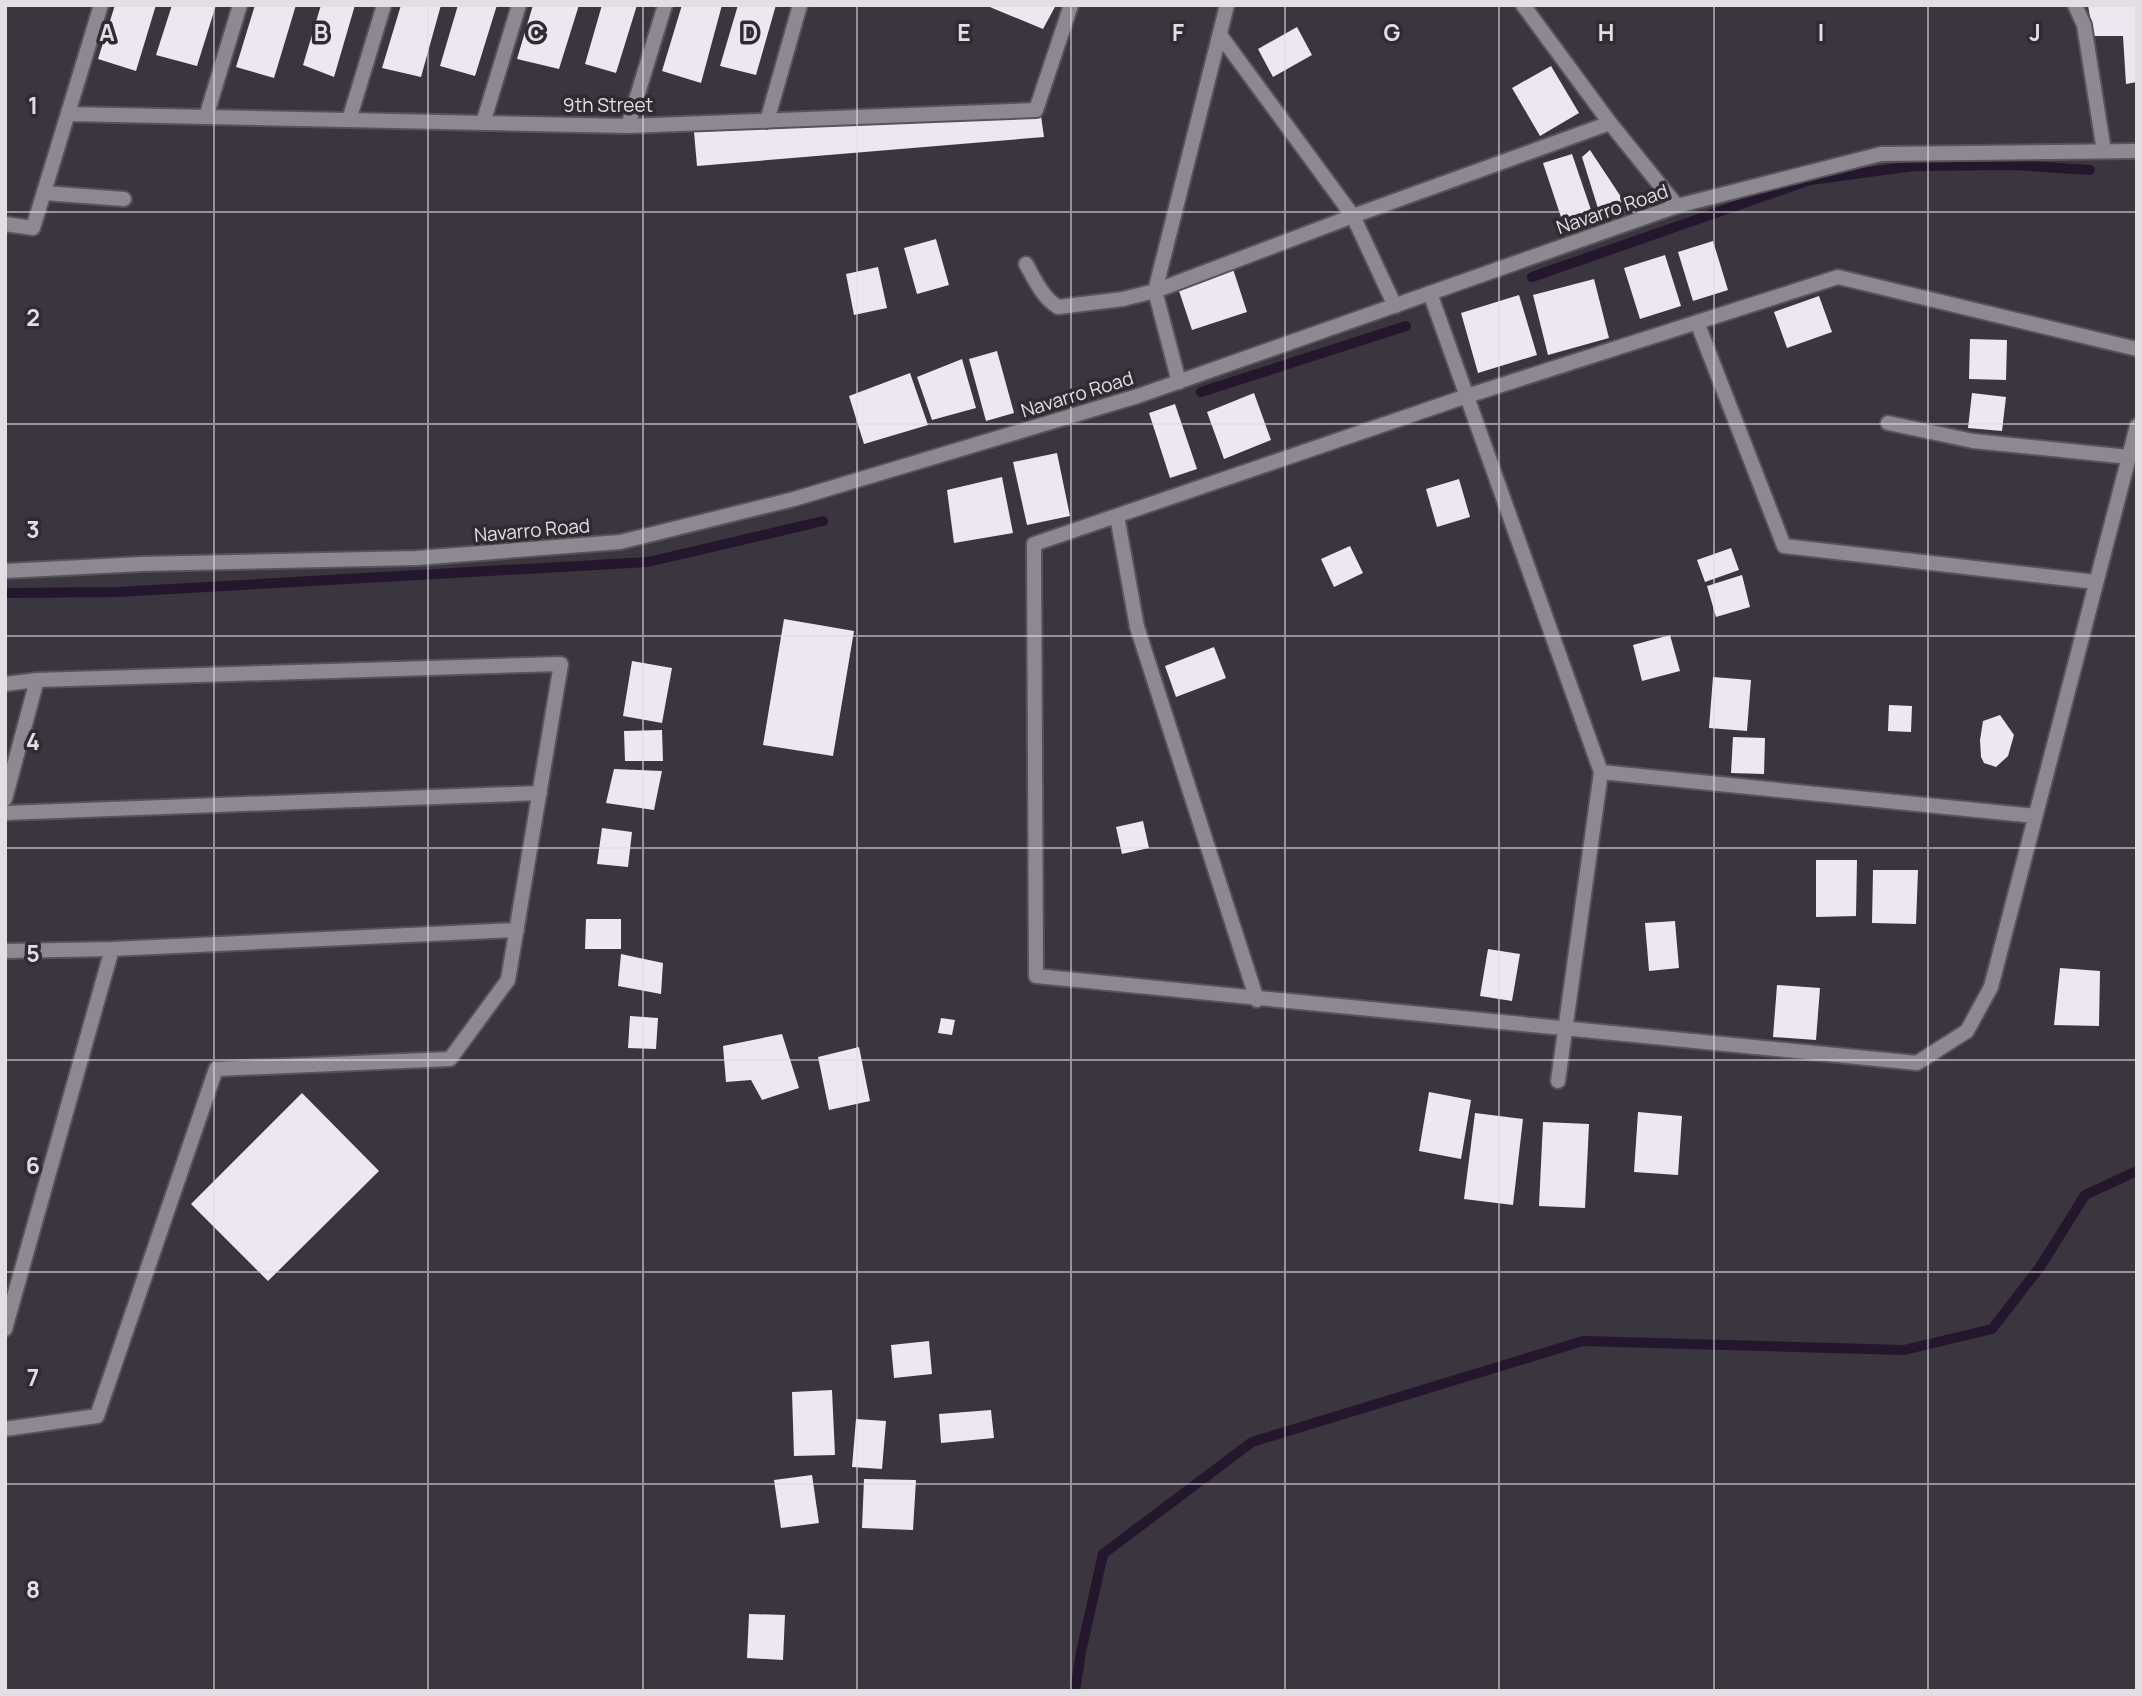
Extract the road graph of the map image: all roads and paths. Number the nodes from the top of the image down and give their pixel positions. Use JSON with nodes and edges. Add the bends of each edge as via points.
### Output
{"nodes":[{"id":1,"x":102,"y":5,"type":"edge"},
{"id":2,"x":240,"y":5,"type":"edge"},
{"id":3,"x":384,"y":5,"type":"edge"},
{"id":4,"x":519,"y":5,"type":"edge"},
{"id":5,"x":665,"y":5,"type":"edge"},
{"id":6,"x":800,"y":5,"type":"edge"},
{"id":7,"x":1071,"y":5,"type":"edge"},
{"id":8,"x":1227,"y":5,"type":"edge"},
{"id":9,"x":1523,"y":5,"type":"edge"},
{"id":10,"x":2075,"y":5,"type":"edge"},
{"id":11,"x":1220,"y":35,"type":"junction"},
{"id":12,"x":69,"y":114,"type":"junction"},
{"id":13,"x":206,"y":117,"type":"junction"},
{"id":14,"x":349,"y":120,"type":"junction"},
{"id":15,"x":768,"y":121,"type":"junction"},
{"id":16,"x":483,"y":122,"type":"junction"},
{"id":17,"x":1610,"y":123,"type":"junction"},
{"id":18,"x":628,"y":126,"type":"junction"},
{"id":19,"x":2104,"y":151,"type":"junction"},
{"id":20,"x":2137,"y":151,"type":"edge"},
{"id":21,"x":44,"y":193,"type":"junction"},
{"id":22,"x":124,"y":199,"type":"dead end"},
{"id":23,"x":1677,"y":206,"type":"junction"},
{"id":24,"x":1353,"y":216,"type":"junction"},
{"id":25,"x":5,"y":224,"type":"edge"},
{"id":26,"x":1026,"y":264,"type":"dead end"},
{"id":27,"x":1155,"y":291,"type":"junction"},
{"id":28,"x":1430,"y":293,"type":"junction"},
{"id":29,"x":1395,"y":306,"type":"junction"},
{"id":30,"x":1697,"y":322,"type":"junction"},
{"id":31,"x":2137,"y":349,"type":"edge"},
{"id":32,"x":1179,"y":382,"type":"junction"},
{"id":33,"x":1467,"y":396,"type":"junction"},
{"id":34,"x":1888,"y":423,"type":"dead end"},
{"id":35,"x":2137,"y":426,"type":"edge"},
{"id":36,"x":2129,"y":457,"type":"junction"},
{"id":37,"x":1117,"y":516,"type":"junction"},
{"id":38,"x":5,"y":571,"type":"edge"},
{"id":39,"x":2096,"y":582,"type":"junction"},
{"id":40,"x":37,"y":680,"type":"junction"},
{"id":41,"x":5,"y":684,"type":"edge"},
{"id":42,"x":1601,"y":772,"type":"junction"},
{"id":43,"x":540,"y":793,"type":"junction"},
{"id":44,"x":5,"y":799,"type":"edge"},
{"id":45,"x":5,"y":813,"type":"edge"},
{"id":46,"x":2035,"y":816,"type":"junction"},
{"id":47,"x":517,"y":930,"type":"junction"},
{"id":48,"x":112,"y":949,"type":"junction"},
{"id":49,"x":5,"y":951,"type":"edge"},
{"id":50,"x":1257,"y":1000,"type":"junction"},
{"id":51,"x":1565,"y":1029,"type":"junction"},
{"id":52,"x":1558,"y":1081,"type":"dead end"},
{"id":53,"x":5,"y":1328,"type":"edge"},
{"id":54,"x":5,"y":1429,"type":"edge"}],
"edges":[{"from":1,"to":12,"type":"street"},
{"from":2,"to":13,"type":"street"},
{"from":3,"to":14,"type":"street"},
{"from":4,"to":16,"type":"street"},
{"from":5,"to":18,"type":"street"},
{"from":6,"to":15,"type":"street"},
{"from":7,"to":15,"type":"street","name":"9th Street","via":[[1036,110]]},
{"from":8,"to":11,"type":"street"},
{"from":9,"to":17,"type":"street"},
{"from":10,"to":19,"type":"street","via":[[2084,25]]},
{"from":11,"to":24,"type":"street"},
{"from":11,"to":27,"type":"street"},
{"from":12,"to":13,"type":"street","name":"9th Street"},
{"from":12,"to":21,"type":"street"},
{"from":13,"to":14,"type":"street","name":"9th Street"},
{"from":14,"to":16,"type":"street","name":"9th Street"},
{"from":15,"to":18,"type":"street","name":"9th Street"},
{"from":16,"to":18,"type":"street","name":"9th Street"},
{"from":17,"to":23,"type":"street"},
{"from":17,"to":24,"type":"street"},
{"from":19,"to":20,"type":"street","name":"Navarro Road"},
{"from":19,"to":23,"type":"street","name":"Navarro Road","via":[[1881,154]]},
{"from":21,"to":22,"type":"street"},
{"from":21,"to":25,"type":"street","via":[[33,228]]},
{"from":23,"to":28,"type":"street","name":"Navarro Road"},
{"from":24,"to":27,"type":"street"},
{"from":24,"to":29,"type":"street"},
{"from":26,"to":27,"type":"street","via":[[1042,293],[1058,307]]},
{"from":27,"to":32,"type":"street"},
{"from":28,"to":29,"type":"street","name":"Navarro Road"},
{"from":28,"to":33,"type":"street"},
{"from":29,"to":32,"type":"street","name":"Navarro Road"},
{"from":30,"to":31,"type":"street","via":[[1838,276]]},
{"from":30,"to":33,"type":"street"},
{"from":30,"to":39,"type":"street","via":[[1784,546]]},
{"from":32,"to":38,"type":"street","name":"Navarro Road","via":[[794,499],[620,542],[417,558]]},
{"from":33,"to":37,"type":"street"},
{"from":33,"to":42,"type":"street"},
{"from":34,"to":36,"type":"street","via":[[1973,441]]},
{"from":35,"to":36,"type":"street"},
{"from":36,"to":39,"type":"street"},
{"from":37,"to":50,"type":"street","via":[[1137,627]]},
{"from":37,"to":50,"type":"street","via":[[1034,544],[1035,976]]},
{"from":39,"to":46,"type":"street"},
{"from":40,"to":41,"type":"street"},
{"from":40,"to":43,"type":"street","via":[[561,664]]},
{"from":40,"to":44,"type":"street"},
{"from":42,"to":46,"type":"street"},
{"from":42,"to":51,"type":"street"},
{"from":43,"to":45,"type":"street"},
{"from":43,"to":47,"type":"street"},
{"from":46,"to":51,"type":"street","via":[[1991,987],[1967,1031],[1917,1063]]},
{"from":47,"to":48,"type":"street"},
{"from":47,"to":54,"type":"street","via":[[508,981],[450,1059],[216,1069],[97,1416]]},
{"from":48,"to":49,"type":"street"},
{"from":48,"to":53,"type":"street"},
{"from":50,"to":51,"type":"street"},
{"from":51,"to":52,"type":"street"}]}
